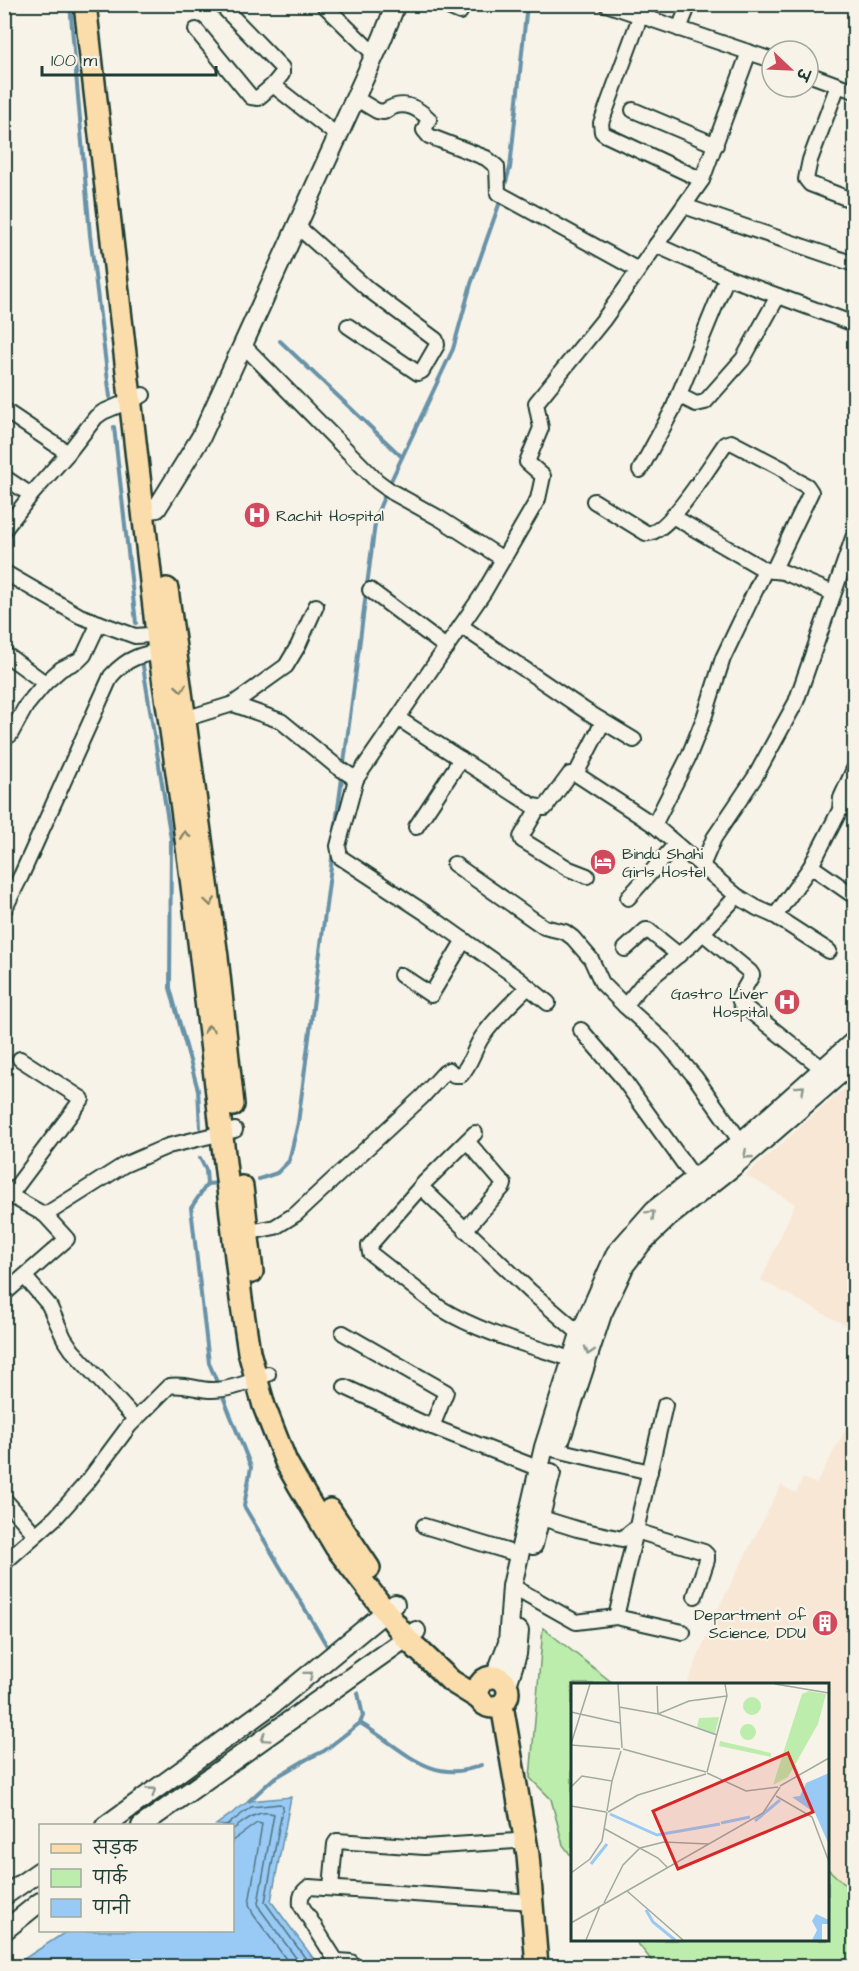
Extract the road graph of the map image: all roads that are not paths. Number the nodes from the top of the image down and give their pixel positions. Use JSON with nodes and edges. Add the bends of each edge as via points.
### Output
{"nodes":[{"id":1,"x":85,"y":4,"type":"edge"},
{"id":2,"x":96,"y":4,"type":"edge"},
{"id":3,"x":220,"y":4,"type":"edge"},
{"id":4,"x":323,"y":4,"type":"edge"},
{"id":5,"x":396,"y":4,"type":"edge"},
{"id":6,"x":441,"y":4,"type":"edge"},
{"id":7,"x":606,"y":4,"type":"edge"},
{"id":8,"x":689,"y":4,"type":"edge"},
{"id":9,"x":460,"y":12,"type":"dead end"},
{"id":10,"x":640,"y":17,"type":"junction"},
{"id":11,"x":196,"y":30,"type":"dead end"},
{"id":12,"x":680,"y":30,"type":"junction"},
{"id":13,"x":749,"y":52,"type":"junction"},
{"id":14,"x":375,"y":55,"type":"junction"},
{"id":15,"x":760,"y":56,"type":"edge"},
{"id":16,"x":820,"y":78,"type":"edge"},
{"id":17,"x":273,"y":85,"type":"junction"},
{"id":18,"x":838,"y":85,"type":"junction"},
{"id":19,"x":855,"y":91,"type":"edge"},
{"id":20,"x":355,"y":98,"type":"junction"},
{"id":21,"x":633,"y":110,"type":"dead end"},
{"id":22,"x":338,"y":136,"type":"junction"},
{"id":23,"x":716,"y":145,"type":"junction"},
{"id":24,"x":702,"y":180,"type":"junction"},
{"id":25,"x":855,"y":201,"type":"edge"},
{"id":26,"x":684,"y":206,"type":"junction"},
{"id":27,"x":297,"y":226,"type":"junction"},
{"id":28,"x":656,"y":245,"type":"junction"},
{"id":29,"x":855,"y":264,"type":"edge"},
{"id":30,"x":638,"y":270,"type":"junction"},
{"id":31,"x":727,"y":277,"type":"junction"},
{"id":32,"x":778,"y":296,"type":"junction"},
{"id":33,"x":855,"y":324,"type":"edge"},
{"id":34,"x":348,"y":326,"type":"dead end"},
{"id":35,"x":243,"y":345,"type":"junction"},
{"id":36,"x":678,"y":395,"type":"junction"},
{"id":37,"x":137,"y":398,"type":"junction"},
{"id":38,"x":4,"y":410,"type":"edge"},
{"id":39,"x":68,"y":453,"type":"junction"},
{"id":40,"x":640,"y":470,"type":"dead end"},
{"id":41,"x":4,"y":477,"type":"edge"},
{"id":42,"x":31,"y":495,"type":"junction"},
{"id":43,"x":594,"y":501,"type":"dead end"},
{"id":44,"x":150,"y":509,"type":"junction"},
{"id":45,"x":674,"y":517,"type":"junction"},
{"id":46,"x":4,"y":530,"type":"edge"},
{"id":47,"x":855,"y":535,"type":"edge"},
{"id":48,"x":503,"y":559,"type":"junction"},
{"id":49,"x":769,"y":570,"type":"junction"},
{"id":50,"x":4,"y":572,"type":"edge"},
{"id":51,"x":370,"y":590,"type":"dead end"},
{"id":52,"x":833,"y":593,"type":"junction"},
{"id":53,"x":316,"y":606,"type":"dead end"},
{"id":54,"x":99,"y":623,"type":"junction"},
{"id":55,"x":461,"y":626,"type":"junction"},
{"id":56,"x":166,"y":642,"type":"junction"},
{"id":57,"x":447,"y":648,"type":"junction"},
{"id":58,"x":4,"y":653,"type":"edge"},
{"id":59,"x":45,"y":683,"type":"junction"},
{"id":60,"x":232,"y":704,"type":"junction"},
{"id":61,"x":399,"y":719,"type":"junction"},
{"id":62,"x":178,"y":721,"type":"junction"},
{"id":63,"x":603,"y":722,"type":"junction"},
{"id":64,"x":4,"y":738,"type":"edge"},
{"id":65,"x":634,"y":741,"type":"dead end"},
{"id":66,"x":461,"y":759,"type":"junction"},
{"id":67,"x":855,"y":769,"type":"edge"},
{"id":68,"x":576,"y":774,"type":"junction"},
{"id":69,"x":356,"y":779,"type":"junction"},
{"id":70,"x":841,"y":802,"type":"junction"},
{"id":71,"x":538,"y":808,"type":"junction"},
{"id":72,"x":855,"y":811,"type":"edge"},
{"id":73,"x":654,"y":825,"type":"junction"},
{"id":74,"x":416,"y":827,"type":"dead end"},
{"id":75,"x":676,"y":844,"type":"junction"},
{"id":76,"x":454,"y":864,"type":"dead end"},
{"id":77,"x":702,"y":866,"type":"junction"},
{"id":78,"x":811,"y":866,"type":"junction"},
{"id":79,"x":588,"y":876,"type":"dead end"},
{"id":80,"x":737,"y":896,"type":"junction"},
{"id":81,"x":855,"y":896,"type":"edge"},
{"id":82,"x":628,"y":898,"type":"dead end"},
{"id":83,"x":4,"y":910,"type":"edge"},
{"id":84,"x":775,"y":916,"type":"junction"},
{"id":85,"x":703,"y":933,"type":"junction"},
{"id":86,"x":464,"y":940,"type":"junction"},
{"id":87,"x":625,"y":949,"type":"dead end"},
{"id":88,"x":830,"y":951,"type":"dead end"},
{"id":89,"x":679,"y":955,"type":"junction"},
{"id":90,"x":401,"y":975,"type":"dead end"},
{"id":91,"x":528,"y":987,"type":"junction"},
{"id":92,"x":548,"y":1003,"type":"dead end"},
{"id":93,"x":625,"y":1006,"type":"junction"},
{"id":94,"x":581,"y":1030,"type":"dead end"},
{"id":95,"x":855,"y":1041,"type":"edge"},
{"id":96,"x":20,"y":1059,"type":"dead end"},
{"id":97,"x":855,"y":1062,"type":"edge"},
{"id":98,"x":823,"y":1068,"type":"junction"},
{"id":99,"x":228,"y":1132,"type":"junction"},
{"id":100,"x":741,"y":1142,"type":"junction"},
{"id":101,"x":695,"y":1179,"type":"junction"},
{"id":102,"x":421,"y":1187,"type":"junction"},
{"id":103,"x":7,"y":1193,"type":"edge"},
{"id":104,"x":45,"y":1215,"type":"junction"},
{"id":105,"x":465,"y":1230,"type":"junction"},
{"id":106,"x":240,"y":1234,"type":"junction"},
{"id":107,"x":25,"y":1277,"type":"junction"},
{"id":108,"x":4,"y":1294,"type":"edge"},
{"id":109,"x":344,"y":1333,"type":"dead end"},
{"id":110,"x":580,"y":1334,"type":"junction"},
{"id":111,"x":570,"y":1359,"type":"junction"},
{"id":112,"x":262,"y":1376,"type":"junction"},
{"id":113,"x":345,"y":1387,"type":"dead end"},
{"id":114,"x":665,"y":1405,"type":"dead end"},
{"id":115,"x":135,"y":1419,"type":"junction"},
{"id":116,"x":432,"y":1427,"type":"junction"},
{"id":117,"x":551,"y":1448,"type":"junction"},
{"id":118,"x":540,"y":1469,"type":"junction"},
{"id":119,"x":650,"y":1472,"type":"junction"},
{"id":120,"x":4,"y":1499,"type":"edge"},
{"id":121,"x":534,"y":1515,"type":"junction"},
{"id":122,"x":424,"y":1526,"type":"dead end"},
{"id":123,"x":636,"y":1531,"type":"junction"},
{"id":124,"x":35,"y":1534,"type":"junction"},
{"id":125,"x":520,"y":1555,"type":"junction"},
{"id":126,"x":4,"y":1563,"type":"edge"},
{"id":127,"x":517,"y":1589,"type":"junction"},
{"id":128,"x":695,"y":1596,"type":"dead end"},
{"id":129,"x":390,"y":1607,"type":"junction"},
{"id":130,"x":616,"y":1617,"type":"junction"},
{"id":131,"x":683,"y":1632,"type":"dead end"},
{"id":132,"x":411,"y":1635,"type":"junction"},
{"id":133,"x":492,"y":1693,"type":"junction"},
{"id":134,"x":108,"y":1824,"type":"edge"},
{"id":135,"x":144,"y":1824,"type":"edge"},
{"id":136,"x":515,"y":1841,"type":"junction"},
{"id":137,"x":39,"y":1872,"type":"edge"},
{"id":138,"x":331,"y":1887,"type":"junction"},
{"id":139,"x":4,"y":1896,"type":"edge"},
{"id":140,"x":527,"y":1902,"type":"junction"},
{"id":141,"x":39,"y":1903,"type":"edge"},
{"id":142,"x":4,"y":1930,"type":"edge"},
{"id":143,"x":351,"y":1962,"type":"dead end"},
{"id":144,"x":526,"y":1966,"type":"edge"},
{"id":145,"x":537,"y":1966,"type":"edge"}],
"edges":[{"from":1,"to":37,"type":"main road"},
{"from":2,"to":37,"type":"main road"},
{"from":3,"to":17,"type":"street","via":[[282,68]]},
{"from":4,"to":14,"type":"street"},
{"from":5,"to":14,"type":"main road"},
{"from":6,"to":9,"type":"street"},
{"from":7,"to":10,"type":"street"},
{"from":8,"to":12,"type":"street"},
{"from":10,"to":12,"type":"street"},
{"from":10,"to":24,"type":"street","via":[[600,128],[606,135]]},
{"from":11,"to":17,"type":"street","via":[[251,97],[258,98]]},
{"from":12,"to":13,"type":"street"},
{"from":13,"to":15,"type":"street"},
{"from":13,"to":23,"type":"street"},
{"from":14,"to":20,"type":"main road"},
{"from":16,"to":18,"type":"street"},
{"from":17,"to":22,"type":"street"},
{"from":18,"to":19,"type":"street"},
{"from":18,"to":25,"type":"street","via":[[806,179]]},
{"from":20,"to":22,"type":"main road"},
{"from":20,"to":30,"type":"street","via":[[377,111],[403,104],[422,112],[429,119],[424,130],[429,136],[486,158],[496,167],[498,194]]},
{"from":21,"to":23,"type":"street"},
{"from":22,"to":27,"type":"main road"},
{"from":23,"to":24,"type":"street"},
{"from":24,"to":26,"type":"street"},
{"from":26,"to":28,"type":"street"},
{"from":26,"to":29,"type":"street"},
{"from":27,"to":34,"type":"street","via":[[369,290],[436,340],[437,345],[418,373]]},
{"from":27,"to":35,"type":"main road"},
{"from":28,"to":30,"type":"street"},
{"from":28,"to":31,"type":"street"},
{"from":30,"to":48,"type":"street","via":[[536,403],[542,428],[527,462],[543,476],[538,499]]},
{"from":31,"to":32,"type":"street"},
{"from":31,"to":36,"type":"street"},
{"from":32,"to":33,"type":"street"},
{"from":32,"to":36,"type":"street","via":[[743,359],[705,402],[696,404]]},
{"from":35,"to":44,"type":"main road","via":[[201,437]]},
{"from":35,"to":48,"type":"street","via":[[377,482]]},
{"from":36,"to":40,"type":"street"},
{"from":37,"to":39,"type":"street","via":[[96,417]]},
{"from":37,"to":44,"type":"main road"},
{"from":38,"to":39,"type":"street"},
{"from":39,"to":42,"type":"street"},
{"from":41,"to":42,"type":"street"},
{"from":42,"to":46,"type":"street"},
{"from":43,"to":45,"type":"street","via":[[650,534]]},
{"from":44,"to":56,"type":"main road"},
{"from":45,"to":49,"type":"street"},
{"from":45,"to":49,"type":"street","via":[[728,442],[783,469],[810,489],[811,495]]},
{"from":47,"to":52,"type":"street"},
{"from":48,"to":55,"type":"street"},
{"from":49,"to":52,"type":"street"},
{"from":49,"to":73,"type":"street","via":[[723,658],[688,758]]},
{"from":50,"to":54,"type":"street"},
{"from":51,"to":57,"type":"street"},
{"from":52,"to":77,"type":"street","via":[[796,702],[755,777],[714,838]]},
{"from":53,"to":60,"type":"street","via":[[285,666]]},
{"from":54,"to":56,"type":"street"},
{"from":54,"to":59,"type":"street","via":[[84,655]]},
{"from":55,"to":57,"type":"street"},
{"from":55,"to":63,"type":"street"},
{"from":56,"to":62,"type":"main road"},
{"from":56,"to":83,"type":"street","via":[[121,665],[111,676]]},
{"from":57,"to":61,"type":"street"},
{"from":58,"to":59,"type":"street"},
{"from":59,"to":64,"type":"street","via":[[10,735]]},
{"from":60,"to":62,"type":"street"},
{"from":60,"to":69,"type":"street","via":[[281,721]]},
{"from":61,"to":66,"type":"street"},
{"from":61,"to":69,"type":"street"},
{"from":62,"to":99,"type":"main road","via":[[217,957]]},
{"from":63,"to":65,"type":"street"},
{"from":63,"to":68,"type":"street"},
{"from":66,"to":71,"type":"street"},
{"from":66,"to":74,"type":"street"},
{"from":67,"to":70,"type":"street"},
{"from":68,"to":71,"type":"street","via":[[570,774],[545,808]]},
{"from":68,"to":73,"type":"street"},
{"from":69,"to":86,"type":"street","via":[[338,846],[340,856]]},
{"from":70,"to":72,"type":"street"},
{"from":70,"to":78,"type":"street"},
{"from":71,"to":79,"type":"street","via":[[522,840]]},
{"from":73,"to":75,"type":"street"},
{"from":75,"to":77,"type":"street"},
{"from":75,"to":82,"type":"street"},
{"from":76,"to":93,"type":"street","via":[[543,927],[573,938],[591,959],[602,983]]},
{"from":77,"to":80,"type":"street"},
{"from":78,"to":81,"type":"street"},
{"from":78,"to":84,"type":"street"},
{"from":80,"to":84,"type":"street"},
{"from":80,"to":85,"type":"street"},
{"from":84,"to":88,"type":"street"},
{"from":85,"to":89,"type":"street"},
{"from":85,"to":98,"type":"street","via":[[752,975],[739,998],[741,1004]]},
{"from":86,"to":90,"type":"street","via":[[430,995]]},
{"from":86,"to":91,"type":"street"},
{"from":87,"to":89,"type":"street","via":[[648,930]]},
{"from":89,"to":93,"type":"street","via":[[641,986]]},
{"from":91,"to":92,"type":"street"},
{"from":91,"to":106,"type":"street","via":[[492,1023],[461,1075],[449,1070],[444,1073],[296,1214],[275,1227]]},
{"from":93,"to":100,"type":"street","via":[[695,1077]]},
{"from":94,"to":101,"type":"street","via":[[620,1075]]},
{"from":95,"to":98,"type":"main road"},
{"from":96,"to":103,"type":"street","via":[[80,1096],[82,1102]]},
{"from":97,"to":117,"type":"main road","one_way":true,"via":[[642,1243],[625,1265],[602,1314]]},
{"from":100,"to":98,"type":"main road","one_way":true},
{"from":99,"to":104,"type":"street","via":[[168,1146],[124,1165]]},
{"from":99,"to":106,"type":"main road"},
{"from":100,"to":101,"type":"main road"},
{"from":110,"to":101,"type":"main road","one_way":true,"via":[[616,1253],[654,1210]]},
{"from":102,"to":105,"type":"street"},
{"from":102,"to":105,"type":"street","via":[[471,1137],[504,1184]]},
{"from":102,"to":111,"type":"street","via":[[369,1246],[370,1253],[452,1315]]},
{"from":103,"to":104,"type":"street"},
{"from":104,"to":107,"type":"street","via":[[67,1239]]},
{"from":105,"to":110,"type":"street"},
{"from":106,"to":112,"type":"main road","via":[[257,1323]]},
{"from":107,"to":108,"type":"street"},
{"from":107,"to":115,"type":"street","via":[[49,1305],[72,1350]]},
{"from":109,"to":116,"type":"street","via":[[446,1392]]},
{"from":110,"to":111,"type":"main road"},
{"from":111,"to":117,"type":"main road"},
{"from":112,"to":115,"type":"street","via":[[241,1386],[212,1390],[169,1386]]},
{"from":112,"to":129,"type":"main road","via":[[293,1447]]},
{"from":113,"to":116,"type":"street"},
{"from":114,"to":119,"type":"street"},
{"from":115,"to":124,"type":"street","via":[[88,1481]]},
{"from":116,"to":118,"type":"street"},
{"from":117,"to":118,"type":"main road"},
{"from":117,"to":119,"type":"street"},
{"from":117,"to":121,"type":"main road"},
{"from":118,"to":121,"type":"main road"},
{"from":119,"to":123,"type":"street"},
{"from":120,"to":124,"type":"street"},
{"from":121,"to":123,"type":"street","via":[[622,1539]]},
{"from":121,"to":125,"type":"main road"},
{"from":121,"to":127,"type":"main road"},
{"from":122,"to":125,"type":"street"},
{"from":123,"to":128,"type":"street","via":[[707,1555]]},
{"from":123,"to":130,"type":"street"},
{"from":124,"to":126,"type":"street"},
{"from":125,"to":127,"type":"main road"},
{"from":127,"to":130,"type":"street","via":[[576,1622]]},
{"from":127,"to":133,"type":"main road","via":[[508,1643]]},
{"from":129,"to":132,"type":"main road"},
{"from":134,"to":129,"type":"main road","one_way":true,"via":[[273,1704]]},
{"from":130,"to":131,"type":"street"},
{"from":132,"to":133,"type":"main road"},
{"from":132,"to":135,"type":"main road","one_way":true},
{"from":133,"to":136,"type":"main road"},
{"from":133,"to":140,"type":"main road","via":[[528,1856]]},
{"from":136,"to":138,"type":"street","via":[[424,1847],[337,1840]]},
{"from":136,"to":140,"type":"main road"},
{"from":137,"to":139,"type":"main road"},
{"from":138,"to":140,"type":"street"},
{"from":138,"to":143,"type":"street","via":[[309,1887],[302,1893],[301,1905],[335,1959]]},
{"from":140,"to":144,"type":"main road"},
{"from":140,"to":145,"type":"main road"},
{"from":141,"to":142,"type":"main road"}]}
